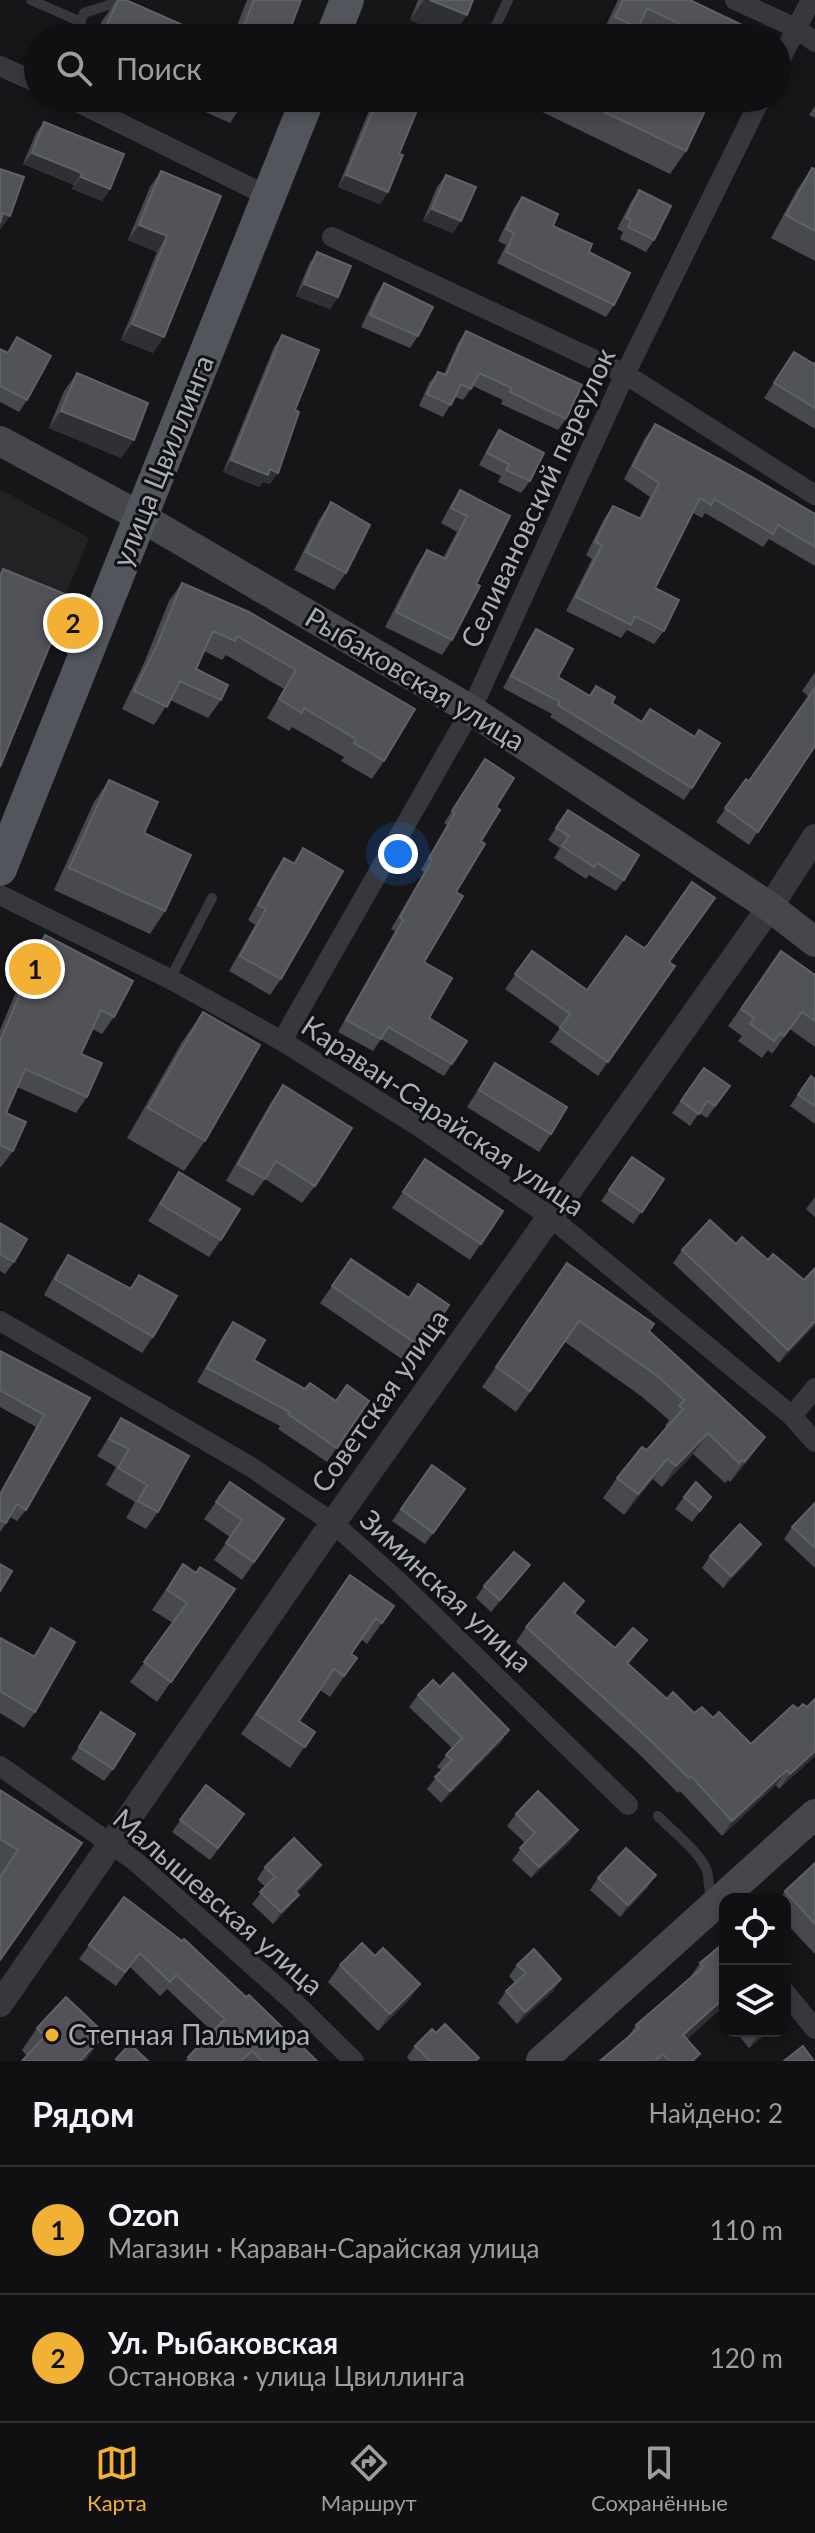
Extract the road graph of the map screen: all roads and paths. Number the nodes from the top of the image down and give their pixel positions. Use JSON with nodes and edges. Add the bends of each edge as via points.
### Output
{"nodes":[{"id":1,"x":31,"y":0,"type":"edge"},
{"id":2,"x":347,"y":0,"type":"edge"},
{"id":3,"x":508,"y":0,"type":"edge"},
{"id":4,"x":735,"y":0,"type":"edge"},
{"id":5,"x":811,"y":0,"type":"edge"},
{"id":6,"x":131,"y":8,"type":"edge"},
{"id":7,"x":81,"y":22,"type":"joint"},
{"id":8,"x":338,"y":24,"type":"edge"},
{"id":9,"x":497,"y":24,"type":"edge"},
{"id":10,"x":787,"y":24,"type":"edge"},
{"id":11,"x":791,"y":26,"type":"edge"},
{"id":12,"x":796,"y":28,"type":"junction"},
{"id":13,"x":791,"y":38,"type":"edge"},
{"id":14,"x":815,"y":42,"type":"edge"},
{"id":15,"x":0,"y":66,"type":"edge"},
{"id":16,"x":24,"y":77,"type":"edge"},
{"id":17,"x":97,"y":112,"type":"edge"},
{"id":18,"x":302,"y":112,"type":"edge"},
{"id":19,"x":754,"y":112,"type":"edge"},
{"id":20,"x":268,"y":196,"type":"junction"},
{"id":21,"x":332,"y":237,"type":"dead end"},
{"id":22,"x":625,"y":374,"type":"junction"},
{"id":23,"x":0,"y":441,"type":"edge"},
{"id":24,"x":815,"y":495,"type":"edge"},
{"id":25,"x":141,"y":517,"type":"junction"},
{"id":26,"x":471,"y":710,"type":"junction"},
{"id":27,"x":815,"y":837,"type":"edge"},
{"id":28,"x":3,"y":851,"type":"edge"},
{"id":29,"x":0,"y":895,"type":"edge"},
{"id":30,"x":212,"y":898,"type":"dead end"},
{"id":31,"x":770,"y":907,"type":"junction"},
{"id":32,"x":815,"y":942,"type":"edge"},
{"id":33,"x":170,"y":979,"type":"junction"},
{"id":34,"x":282,"y":1041,"type":"junction"},
{"id":35,"x":549,"y":1216,"type":"junction"},
{"id":36,"x":0,"y":1321,"type":"edge"},
{"id":37,"x":815,"y":1388,"type":"edge"},
{"id":38,"x":792,"y":1416,"type":"junction"},
{"id":39,"x":815,"y":1442,"type":"edge"},
{"id":40,"x":333,"y":1523,"type":"junction"},
{"id":41,"x":0,"y":1766,"type":"edge"},
{"id":42,"x":628,"y":1805,"type":"dead end"},
{"id":43,"x":815,"y":1814,"type":"edge"},
{"id":44,"x":658,"y":1816,"type":"dead end"},
{"id":45,"x":112,"y":1843,"type":"junction"},
{"id":46,"x":738,"y":1893,"type":"edge"},
{"id":47,"x":719,"y":1912,"type":"edge"},
{"id":48,"x":791,"y":1999,"type":"edge"},
{"id":49,"x":0,"y":2004,"type":"edge"},
{"id":50,"x":815,"y":2029,"type":"edge"},
{"id":51,"x":354,"y":2061,"type":"edge"},
{"id":52,"x":541,"y":2061,"type":"edge"}],
"edges":[{"from":1,"to":7,"type":"lane"},
{"from":2,"to":8,"type":"main road"},
{"from":3,"to":9,"type":"lane"},
{"from":4,"to":10,"type":"street"},
{"from":5,"to":12,"type":"street"},
{"from":6,"to":7,"type":"lane","via":[[118,2],[84,13]]},
{"from":11,"to":12,"type":"street"},
{"from":12,"to":13,"type":"street"},
{"from":12,"to":14,"type":"street"},
{"from":15,"to":16,"type":"street"},
{"from":17,"to":20,"type":"street"},
{"from":18,"to":20,"type":"main road","name":"улица Цвиллинга"},
{"from":19,"to":22,"type":"street","name":"Селивановский переулок"},
{"from":20,"to":25,"type":"main road","name":"улица Цвиллинга"},
{"from":21,"to":22,"type":"street"},
{"from":22,"to":24,"type":"street"},
{"from":22,"to":26,"type":"street","name":"Селивановский переулок"},
{"from":23,"to":25,"type":"main road","name":"Рыбаковская улица"},
{"from":25,"to":26,"type":"main road","name":"Рыбаковская улица"},
{"from":25,"to":28,"type":"main road","name":"улица Цвиллинга"},
{"from":26,"to":31,"type":"main road","name":"Рыбаковская улица"},
{"from":26,"to":34,"type":"street","name":"Селивановский переулок"},
{"from":27,"to":31,"type":"street","name":"Советская улица"},
{"from":29,"to":33,"type":"street","name":"Караван-Сарайская улица"},
{"from":30,"to":33,"type":"lane"},
{"from":31,"to":32,"type":"main road","name":"Рыбаковская улица"},
{"from":31,"to":35,"type":"street","name":"Советская улица"},
{"from":33,"to":34,"type":"street","name":"Караван-Сарайская улица"},
{"from":34,"to":35,"type":"street","name":"Караван-Сарайская улица"},
{"from":35,"to":38,"type":"street","name":"Караван-Сарайская улица"},
{"from":35,"to":40,"type":"street","name":"Советская улица"},
{"from":36,"to":40,"type":"street","name":"Зиминская улица","via":[[251,1467]]},
{"from":37,"to":38,"type":"street"},
{"from":38,"to":39,"type":"street","name":"Караван-Сарайская улица"},
{"from":40,"to":42,"type":"street","name":"Зиминская улица"},
{"from":40,"to":45,"type":"street","name":"Советская улица"},
{"from":41,"to":45,"type":"street","name":"Малышевская улица"},
{"from":43,"to":46,"type":"main road"},
{"from":44,"to":47,"type":"lane","via":[[699,1858]]},
{"from":45,"to":49,"type":"street","name":"Советская улица"},
{"from":45,"to":51,"type":"street","name":"Малышевская улица"},
{"from":47,"to":52,"type":"main road"},
{"from":48,"to":50,"type":"street"}]}
